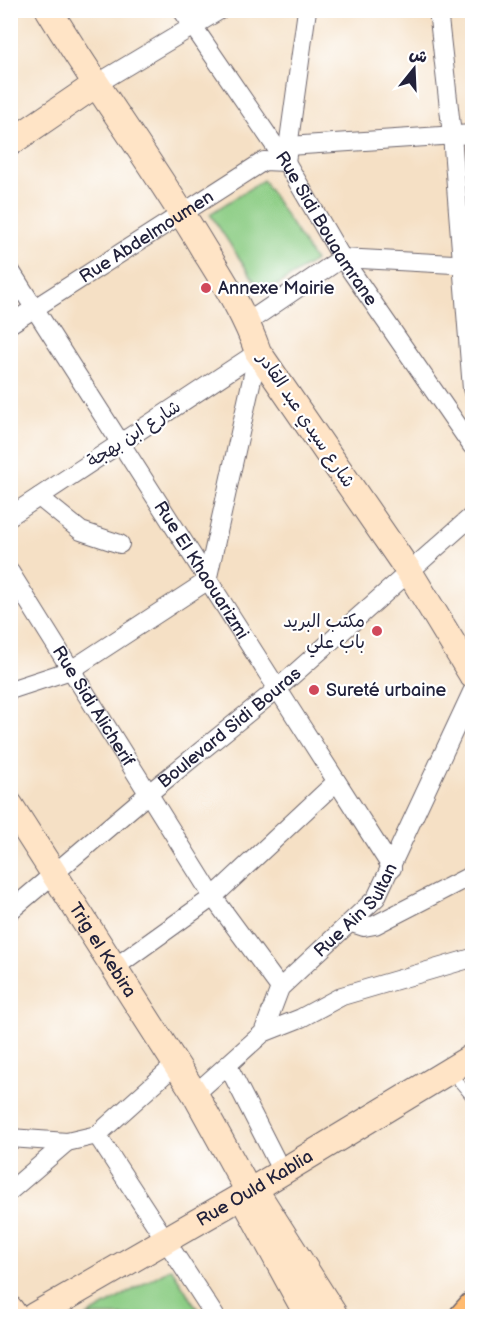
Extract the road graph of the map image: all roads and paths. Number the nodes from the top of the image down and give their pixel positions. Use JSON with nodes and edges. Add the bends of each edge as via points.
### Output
{"nodes":[{"id":1,"x":49,"y":10,"type":"edge"},
{"id":2,"x":182,"y":10,"type":"edge"},
{"id":3,"x":220,"y":10,"type":"edge"},
{"id":4,"x":307,"y":10,"type":"edge"},
{"id":5,"x":438,"y":10,"type":"edge"},
{"id":6,"x":194,"y":29,"type":"junction"},
{"id":7,"x":95,"y":85,"type":"junction"},
{"id":8,"x":472,"y":134,"type":"edge"},
{"id":9,"x":452,"y":135,"type":"junction"},
{"id":10,"x":10,"y":143,"type":"edge"},
{"id":11,"x":279,"y":155,"type":"junction"},
{"id":12,"x":183,"y":214,"type":"junction"},
{"id":13,"x":342,"y":258,"type":"junction"},
{"id":14,"x":468,"y":265,"type":"edge"},
{"id":15,"x":10,"y":270,"type":"edge"},
{"id":16,"x":35,"y":309,"type":"junction"},
{"id":17,"x":248,"y":322,"type":"junction"},
{"id":18,"x":10,"y":324,"type":"edge"},
{"id":19,"x":258,"y":352,"type":"junction"},
{"id":20,"x":472,"y":389,"type":"edge"},
{"id":21,"x":120,"y":443,"type":"junction"},
{"id":22,"x":472,"y":446,"type":"edge"},
{"id":23,"x":39,"y":497,"type":"junction"},
{"id":24,"x":10,"y":516,"type":"edge"},
{"id":25,"x":472,"y":516,"type":"edge"},
{"id":26,"x":120,"y":544,"type":"dead end"},
{"id":27,"x":10,"y":572,"type":"edge"},
{"id":28,"x":410,"y":573,"type":"junction"},
{"id":29,"x":207,"y":581,"type":"junction"},
{"id":30,"x":71,"y":669,"type":"junction"},
{"id":31,"x":472,"y":675,"type":"edge"},
{"id":32,"x":10,"y":690,"type":"edge"},
{"id":33,"x":276,"y":690,"type":"junction"},
{"id":34,"x":472,"y":692,"type":"edge"},
{"id":35,"x":336,"y":782,"type":"junction"},
{"id":36,"x":148,"y":794,"type":"junction"},
{"id":37,"x":10,"y":805,"type":"edge"},
{"id":38,"x":392,"y":868,"type":"junction"},
{"id":39,"x":55,"y":874,"type":"junction"},
{"id":40,"x":472,"y":875,"type":"edge"},
{"id":41,"x":213,"y":897,"type":"junction"},
{"id":42,"x":10,"y":911,"type":"edge"},
{"id":43,"x":352,"y":923,"type":"junction"},
{"id":44,"x":472,"y":958,"type":"edge"},
{"id":45,"x":114,"y":968,"type":"junction"},
{"id":46,"x":280,"y":988,"type":"junction"},
{"id":47,"x":262,"y":1034,"type":"junction"},
{"id":48,"x":472,"y":1057,"type":"edge"},
{"id":49,"x":176,"y":1064,"type":"junction"},
{"id":50,"x":228,"y":1065,"type":"junction"},
{"id":51,"x":463,"y":1082,"type":"edge"},
{"id":52,"x":195,"y":1095,"type":"junction"},
{"id":53,"x":97,"y":1135,"type":"junction"},
{"id":54,"x":10,"y":1138,"type":"edge"},
{"id":55,"x":67,"y":1142,"type":"junction"},
{"id":56,"x":282,"y":1172,"type":"junction"},
{"id":57,"x":10,"y":1191,"type":"edge"},
{"id":58,"x":253,"y":1200,"type":"junction"},
{"id":59,"x":169,"y":1245,"type":"junction"},
{"id":60,"x":472,"y":1307,"type":"edge"},
{"id":61,"x":10,"y":1309,"type":"edge"},
{"id":62,"x":15,"y":1317,"type":"edge"},
{"id":63,"x":34,"y":1317,"type":"edge"},
{"id":64,"x":63,"y":1317,"type":"edge"},
{"id":65,"x":215,"y":1317,"type":"edge"},
{"id":66,"x":308,"y":1317,"type":"edge"},
{"id":67,"x":335,"y":1317,"type":"edge"},
{"id":68,"x":464,"y":1317,"type":"edge"}],
"edges":[{"from":1,"to":7,"type":"street","name":"شارع سيدي عبد القادر"},
{"from":2,"to":6,"type":"street","name":"Rue Sidi Bouaamrane"},
{"from":3,"to":6,"type":"street"},
{"from":4,"to":11,"type":"street"},
{"from":5,"to":9,"type":"street"},
{"from":6,"to":7,"type":"street"},
{"from":6,"to":11,"type":"street","name":"Rue Sidi Bouaamrane"},
{"from":7,"to":10,"type":"street"},
{"from":7,"to":12,"type":"street","name":"شارع سيدي عبد القادر"},
{"from":8,"to":9,"type":"street"},
{"from":9,"to":11,"type":"street"},
{"from":9,"to":14,"type":"street"},
{"from":11,"to":12,"type":"street","name":"Rue Abdelmoumen"},
{"from":11,"to":13,"type":"street","name":"Rue Sidi Bouaamrane"},
{"from":12,"to":16,"type":"street","name":"Rue Abdelmoumen"},
{"from":12,"to":17,"type":"street","name":"شارع سيدي عبد القادر"},
{"from":13,"to":14,"type":"street"},
{"from":13,"to":17,"type":"street"},
{"from":13,"to":22,"type":"street","name":"Rue Sidi Bouaamrane"},
{"from":14,"to":20,"type":"street"},
{"from":15,"to":16,"type":"street","name":"Rue El Khaouarizmi"},
{"from":16,"to":18,"type":"street","name":"Rue Abdelmoumen"},
{"from":16,"to":21,"type":"street","name":"Rue El Khaouarizmi"},
{"from":17,"to":19,"type":"street","name":"شارع سيدي عبد القادر"},
{"from":19,"to":21,"type":"street","name":"شارع ابن بهجة"},
{"from":19,"to":28,"type":"street","name":"شارع سيدي عبد القادر"},
{"from":19,"to":29,"type":"street"},
{"from":21,"to":23,"type":"street","name":"شارع ابن بهجة"},
{"from":21,"to":29,"type":"street","name":"Rue El Khaouarizmi"},
{"from":23,"to":24,"type":"street","name":"شارع ابن بهجة"},
{"from":23,"to":26,"type":"street","via":[[81,531]]},
{"from":25,"to":28,"type":"street","name":"Boulevard Sidi Bouras"},
{"from":27,"to":30,"type":"street","name":"Rue Sidi Alicherif"},
{"from":28,"to":31,"type":"street","name":"شارع سيدي عبد القادر"},
{"from":28,"to":33,"type":"street","name":"Boulevard Sidi Bouras"},
{"from":29,"to":30,"type":"street"},
{"from":29,"to":33,"type":"street","name":"Rue El Khaouarizmi"},
{"from":30,"to":32,"type":"street"},
{"from":30,"to":36,"type":"street","name":"Rue Sidi Alicherif"},
{"from":33,"to":35,"type":"street","name":"Rue El Khaouarizmi"},
{"from":33,"to":36,"type":"street","name":"Boulevard Sidi Bouras"},
{"from":34,"to":38,"type":"street","name":"Rue Ain Sultan"},
{"from":35,"to":38,"type":"street","name":"Rue El Khaouarizmi"},
{"from":35,"to":41,"type":"street"},
{"from":36,"to":39,"type":"street","name":"Boulevard Sidi Bouras"},
{"from":36,"to":41,"type":"street","name":"Rue Sidi Alicherif"},
{"from":37,"to":39,"type":"street","name":"Trig el Kebira"},
{"from":38,"to":43,"type":"street","name":"Rue Ain Sultan","via":[[376,898]]},
{"from":39,"to":42,"type":"street","name":"Boulevard Sidi Bouras"},
{"from":39,"to":45,"type":"street","name":"Trig el Kebira"},
{"from":40,"to":43,"type":"street","via":[[375,926]]},
{"from":41,"to":45,"type":"street"},
{"from":41,"to":46,"type":"street","name":"Rue Sidi Alicherif"},
{"from":43,"to":46,"type":"street","name":"Rue Ain Sultan"},
{"from":44,"to":47,"type":"street","via":[[342,996]]},
{"from":45,"to":49,"type":"street","name":"Trig el Kebira"},
{"from":46,"to":47,"type":"street","name":"Rue Ain Sultan"},
{"from":47,"to":50,"type":"street","name":"Rue Ain Sultan"},
{"from":48,"to":51,"type":"street","name":"Rue Ould Kablia"},
{"from":49,"to":52,"type":"street","name":"Trig el Kebira"},
{"from":49,"to":53,"type":"street"},
{"from":50,"to":52,"type":"street","name":"Rue Ain Sultan"},
{"from":50,"to":56,"type":"street"},
{"from":51,"to":56,"type":"street","name":"Rue Ould Kablia"},
{"from":51,"to":58,"type":"street","name":"Rue Ould Kablia"},
{"from":52,"to":58,"type":"street","name":"Trig el Kebira"},
{"from":53,"to":55,"type":"street"},
{"from":53,"to":59,"type":"street"},
{"from":54,"to":55,"type":"street"},
{"from":55,"to":57,"type":"street"},
{"from":56,"to":58,"type":"street","name":"Rue Ould Kablia"},
{"from":58,"to":59,"type":"street","name":"Rue Ould Kablia"},
{"from":58,"to":66,"type":"street"},
{"from":58,"to":67,"type":"street"},
{"from":59,"to":63,"type":"street","name":"Rue Ould Kablia"},
{"from":59,"to":64,"type":"street","name":"Rue Ould Kablia"},
{"from":59,"to":65,"type":"street"},
{"from":60,"to":68,"type":"main road"},
{"from":61,"to":62,"type":"street"}]}
